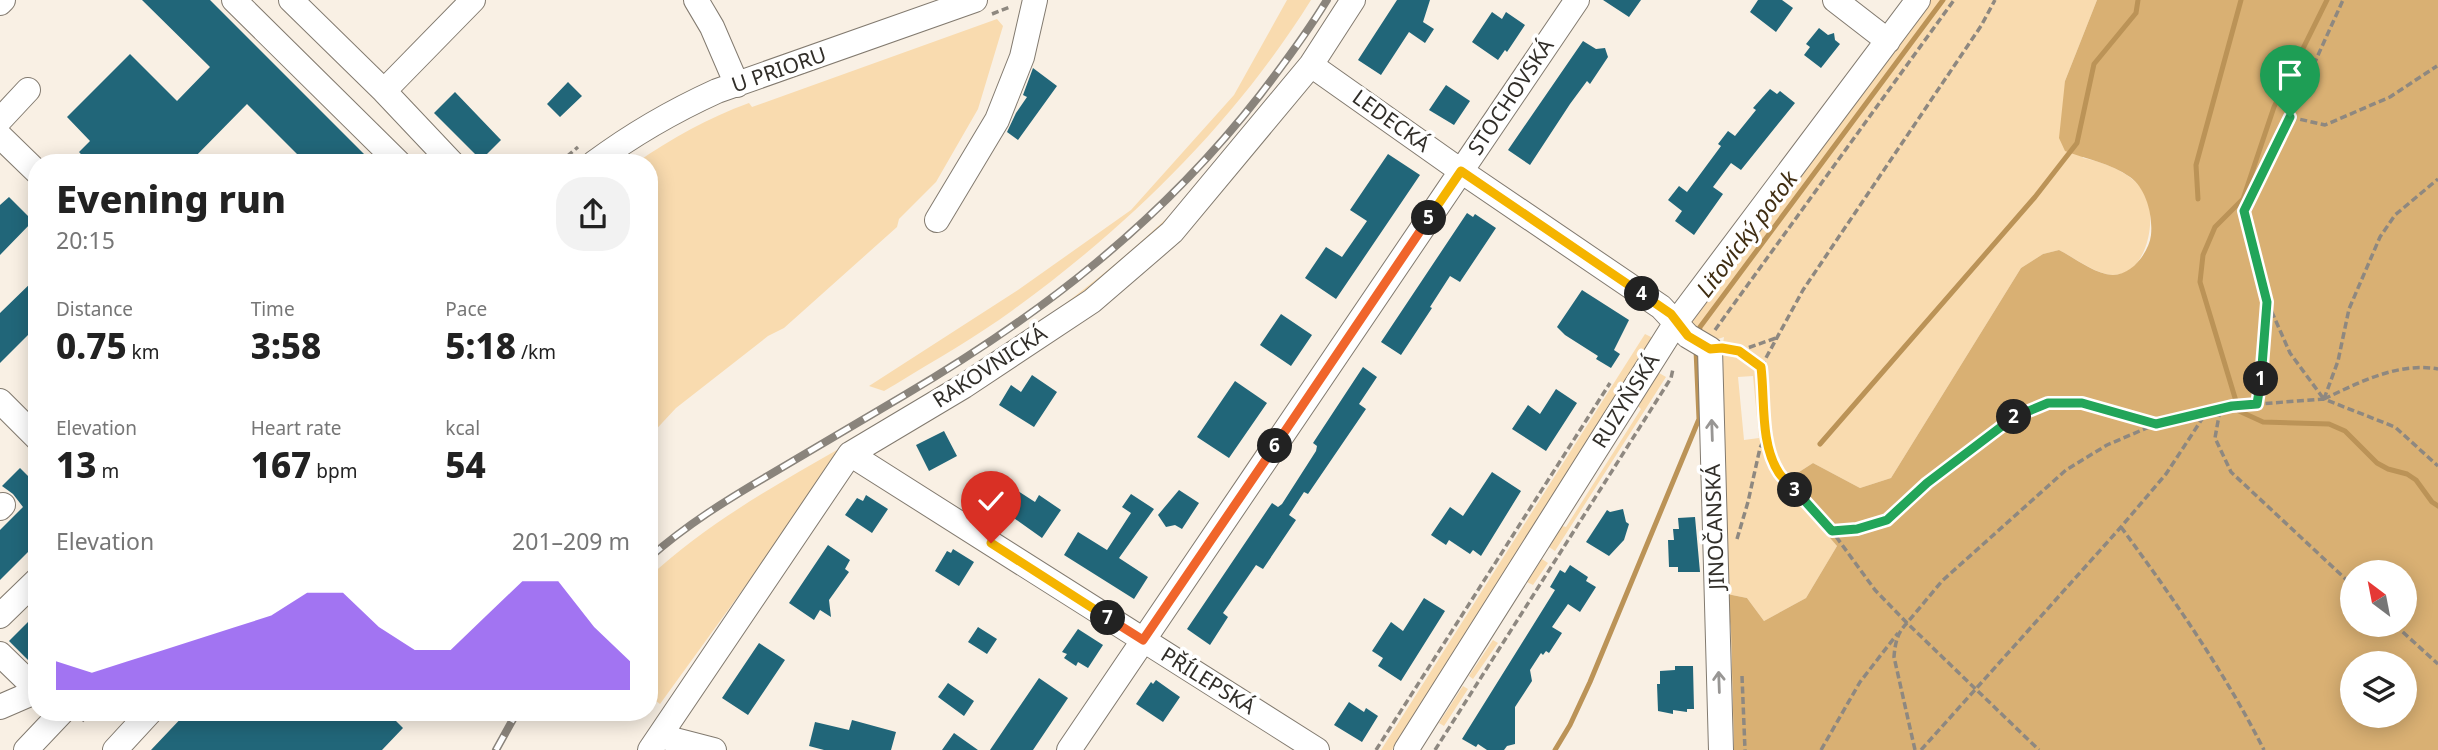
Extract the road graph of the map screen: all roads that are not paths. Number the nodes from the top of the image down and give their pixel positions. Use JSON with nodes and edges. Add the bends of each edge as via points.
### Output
{"nodes":[{"id":1,"x":234,"y":0,"type":"edge"},
{"id":2,"x":291,"y":0,"type":"edge"},
{"id":3,"x":473,"y":0,"type":"edge"},
{"id":4,"x":696,"y":0,"type":"edge"},
{"id":5,"x":707,"y":0,"type":"edge"},
{"id":6,"x":975,"y":0,"type":"edge"},
{"id":7,"x":1035,"y":0,"type":"edge"},
{"id":8,"x":1353,"y":0,"type":"edge"},
{"id":9,"x":1577,"y":0,"type":"edge"},
{"id":10,"x":1835,"y":0,"type":"edge"},
{"id":11,"x":1918,"y":0,"type":"edge"},
{"id":12,"x":712,"y":27,"type":"junction"},
{"id":13,"x":1888,"y":41,"type":"junction"},
{"id":14,"x":1311,"y":65,"type":"junction"},
{"id":15,"x":737,"y":85,"type":"junction"},
{"id":16,"x":28,"y":90,"type":"dead end"},
{"id":17,"x":384,"y":91,"type":"junction"},
{"id":18,"x":0,"y":120,"type":"edge"},
{"id":19,"x":0,"y":136,"type":"edge"},
{"id":20,"x":390,"y":154,"type":"edge"},
{"id":21,"x":444,"y":154,"type":"edge"},
{"id":22,"x":606,"y":154,"type":"edge"},
{"id":23,"x":28,"y":163,"type":"edge"},
{"id":24,"x":1461,"y":171,"type":"junction"},
{"id":25,"x":937,"y":220,"type":"dead end"},
{"id":26,"x":1695,"y":338,"type":"junction"},
{"id":27,"x":0,"y":401,"type":"edge"},
{"id":28,"x":28,"y":429,"type":"edge"},
{"id":29,"x":850,"y":454,"type":"junction"},
{"id":30,"x":28,"y":589,"type":"edge"},
{"id":31,"x":0,"y":616,"type":"edge"},
{"id":32,"x":1143,"y":640,"type":"junction"},
{"id":33,"x":0,"y":654,"type":"edge"},
{"id":34,"x":28,"y":681,"type":"edge"},
{"id":35,"x":28,"y":694,"type":"edge"},
{"id":36,"x":0,"y":707,"type":"edge"},
{"id":37,"x":53,"y":721,"type":"edge"},
{"id":38,"x":142,"y":721,"type":"edge"},
{"id":39,"x":655,"y":743,"type":"edge"},
{"id":40,"x":26,"y":750,"type":"edge"},
{"id":41,"x":115,"y":750,"type":"edge"},
{"id":42,"x":714,"y":750,"type":"edge"},
{"id":43,"x":1069,"y":750,"type":"edge"},
{"id":44,"x":1317,"y":750,"type":"edge"},
{"id":45,"x":1406,"y":750,"type":"edge"},
{"id":46,"x":1721,"y":750,"type":"edge"}],
"edges":[{"from":1,"to":20,"type":"street"},
{"from":2,"to":17,"type":"street"},
{"from":3,"to":17,"type":"street"},
{"from":4,"to":12,"type":"street"},
{"from":5,"to":12,"type":"street"},
{"from":6,"to":15,"type":"street","name":"U PRIORU"},
{"from":7,"to":25,"type":"street","via":[[1022,57],[997,120]]},
{"from":8,"to":14,"type":"street","name":"RAKOVNICKÁ"},
{"from":9,"to":24,"type":"street","name":"STOCHOVSKÁ"},
{"from":10,"to":13,"type":"street"},
{"from":11,"to":13,"type":"street","name":"RUZYŇSKÁ"},
{"from":12,"to":15,"type":"street"},
{"from":13,"to":26,"type":"street","name":"RUZYŇSKÁ"},
{"from":14,"to":24,"type":"street","name":"LEDECKÁ","via":[[1410,126]]},
{"from":14,"to":29,"type":"street","name":"RAKOVNICKÁ","via":[[1172,232],[1092,301]]},
{"from":15,"to":22,"type":"street","name":"U PRIORU","via":[[678,109]]},
{"from":16,"to":18,"type":"street"},
{"from":17,"to":21,"type":"street"},
{"from":19,"to":23,"type":"street"},
{"from":24,"to":26,"type":"street","name":"LEDECKÁ","via":[[1661,307]]},
{"from":24,"to":32,"type":"street","name":"STOCHOVSKÁ"},
{"from":26,"to":45,"type":"street","name":"RUZYŇSKÁ"},
{"from":46,"to":26,"type":"street","name":"JINOČANSKÁ","one_way":true},
{"from":27,"to":28,"type":"street"},
{"from":29,"to":32,"type":"street","name":"PŘÍLEPSKÁ"},
{"from":29,"to":39,"type":"street","name":"RAKOVNICKÁ"},
{"from":30,"to":31,"type":"street"},
{"from":32,"to":43,"type":"street","name":"STOCHOVSKÁ"},
{"from":32,"to":44,"type":"street","name":"PŘÍLEPSKÁ"},
{"from":33,"to":34,"type":"street"},
{"from":35,"to":36,"type":"street"},
{"from":37,"to":40,"type":"street"},
{"from":38,"to":41,"type":"street"},
{"from":39,"to":42,"type":"street"}]}
